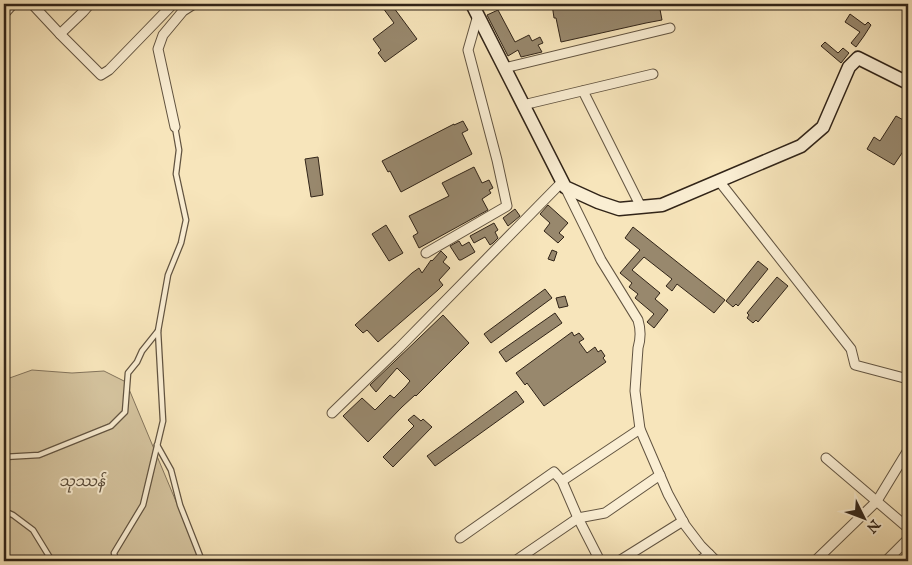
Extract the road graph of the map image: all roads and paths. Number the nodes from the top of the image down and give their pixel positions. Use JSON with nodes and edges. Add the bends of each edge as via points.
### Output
{"nodes":[{"id":1,"x":13,"y":4,"type":"edge"},
{"id":2,"x":32,"y":4,"type":"edge"},
{"id":3,"x":90,"y":4,"type":"edge"},
{"id":4,"x":173,"y":4,"type":"edge"},
{"id":5,"x":194,"y":4,"type":"edge"},
{"id":6,"x":475,"y":9,"type":"edge"},
{"id":7,"x":4,"y":14,"type":"edge"},
{"id":8,"x":670,"y":28,"type":"dead end"},
{"id":9,"x":60,"y":34,"type":"junction"},
{"id":10,"x":504,"y":68,"type":"junction"},
{"id":11,"x":653,"y":74,"type":"dead end"},
{"id":12,"x":908,"y":83,"type":"edge"},
{"id":13,"x":583,"y":91,"type":"junction"},
{"id":14,"x":523,"y":105,"type":"junction"},
{"id":15,"x":175,"y":127,"type":"joint"},
{"id":16,"x":719,"y":181,"type":"junction"},
{"id":17,"x":563,"y":185,"type":"junction"},
{"id":18,"x":642,"y":207,"type":"junction"},
{"id":19,"x":426,"y":253,"type":"dead end"},
{"id":20,"x":158,"y":331,"type":"junction"},
{"id":21,"x":908,"y":379,"type":"edge"},
{"id":22,"x":332,"y":413,"type":"dead end"},
{"id":23,"x":640,"y":429,"type":"junction"},
{"id":24,"x":157,"y":445,"type":"junction"},
{"id":25,"x":908,"y":450,"type":"edge"},
{"id":26,"x":4,"y":457,"type":"edge"},
{"id":27,"x":826,"y":458,"type":"dead end"},
{"id":28,"x":660,"y":475,"type":"junction"},
{"id":29,"x":562,"y":481,"type":"junction"},
{"id":30,"x":877,"y":501,"type":"junction"},
{"id":31,"x":4,"y":511,"type":"edge"},
{"id":32,"x":578,"y":518,"type":"junction"},
{"id":33,"x":683,"y":521,"type":"junction"},
{"id":34,"x":908,"y":528,"type":"edge"},
{"id":35,"x":460,"y":538,"type":"dead end"},
{"id":36,"x":908,"y":539,"type":"edge"},
{"id":37,"x":709,"y":554,"type":"junction"},
{"id":38,"x":52,"y":561,"type":"edge"},
{"id":39,"x":116,"y":561,"type":"edge"},
{"id":40,"x":202,"y":561,"type":"edge"},
{"id":41,"x":515,"y":561,"type":"edge"},
{"id":42,"x":600,"y":561,"type":"edge"},
{"id":43,"x":619,"y":561,"type":"edge"},
{"id":44,"x":699,"y":561,"type":"edge"},
{"id":45,"x":716,"y":561,"type":"edge"},
{"id":46,"x":815,"y":561,"type":"edge"},
{"id":47,"x":886,"y":561,"type":"edge"}],
"edges":[{"from":1,"to":7,"type":"street"},
{"from":2,"to":9,"type":"street"},
{"from":3,"to":9,"type":"street"},
{"from":4,"to":9,"type":"street","via":[[101,75]]},
{"from":5,"to":15,"type":"street","via":[[183,11],[163,35],[158,49]]},
{"from":6,"to":10,"type":"street"},
{"from":6,"to":19,"type":"street","via":[[468,50],[507,206]]},
{"from":8,"to":10,"type":"street"},
{"from":10,"to":14,"type":"street"},
{"from":11,"to":13,"type":"street"},
{"from":12,"to":16,"type":"street","via":[[858,58],[849,67],[823,127],[801,146]]},
{"from":13,"to":14,"type":"street"},
{"from":13,"to":18,"type":"street"},
{"from":14,"to":17,"type":"street"},
{"from":15,"to":20,"type":"lane","via":[[179,150],[176,174],[186,220],[182,243],[168,275]]},
{"from":16,"to":18,"type":"street","via":[[662,205]]},
{"from":16,"to":21,"type":"street","via":[[851,349],[855,365]]},
{"from":17,"to":18,"type":"street","via":[[619,209]]},
{"from":17,"to":22,"type":"street"},
{"from":17,"to":23,"type":"street","via":[[601,260],[638,320],[641,332],[635,391]]},
{"from":20,"to":24,"type":"lane","via":[[163,420]]},
{"from":20,"to":26,"type":"lane","via":[[128,373],[125,412],[111,426],[39,455]]},
{"from":23,"to":28,"type":"street"},
{"from":23,"to":29,"type":"street"},
{"from":24,"to":39,"type":"lane","via":[[142,505],[114,553]]},
{"from":24,"to":40,"type":"lane","via":[[170,470]]},
{"from":25,"to":30,"type":"street"},
{"from":27,"to":30,"type":"street"},
{"from":28,"to":32,"type":"street","via":[[605,513]]},
{"from":28,"to":33,"type":"street"},
{"from":29,"to":32,"type":"street"},
{"from":29,"to":35,"type":"street","via":[[554,472]]},
{"from":30,"to":34,"type":"street"},
{"from":30,"to":46,"type":"street"},
{"from":31,"to":38,"type":"lane","via":[[33,530]]},
{"from":32,"to":41,"type":"street"},
{"from":32,"to":42,"type":"street"},
{"from":33,"to":37,"type":"street"},
{"from":33,"to":43,"type":"street"},
{"from":36,"to":47,"type":"street"},
{"from":37,"to":44,"type":"street"},
{"from":37,"to":45,"type":"street"}]}
